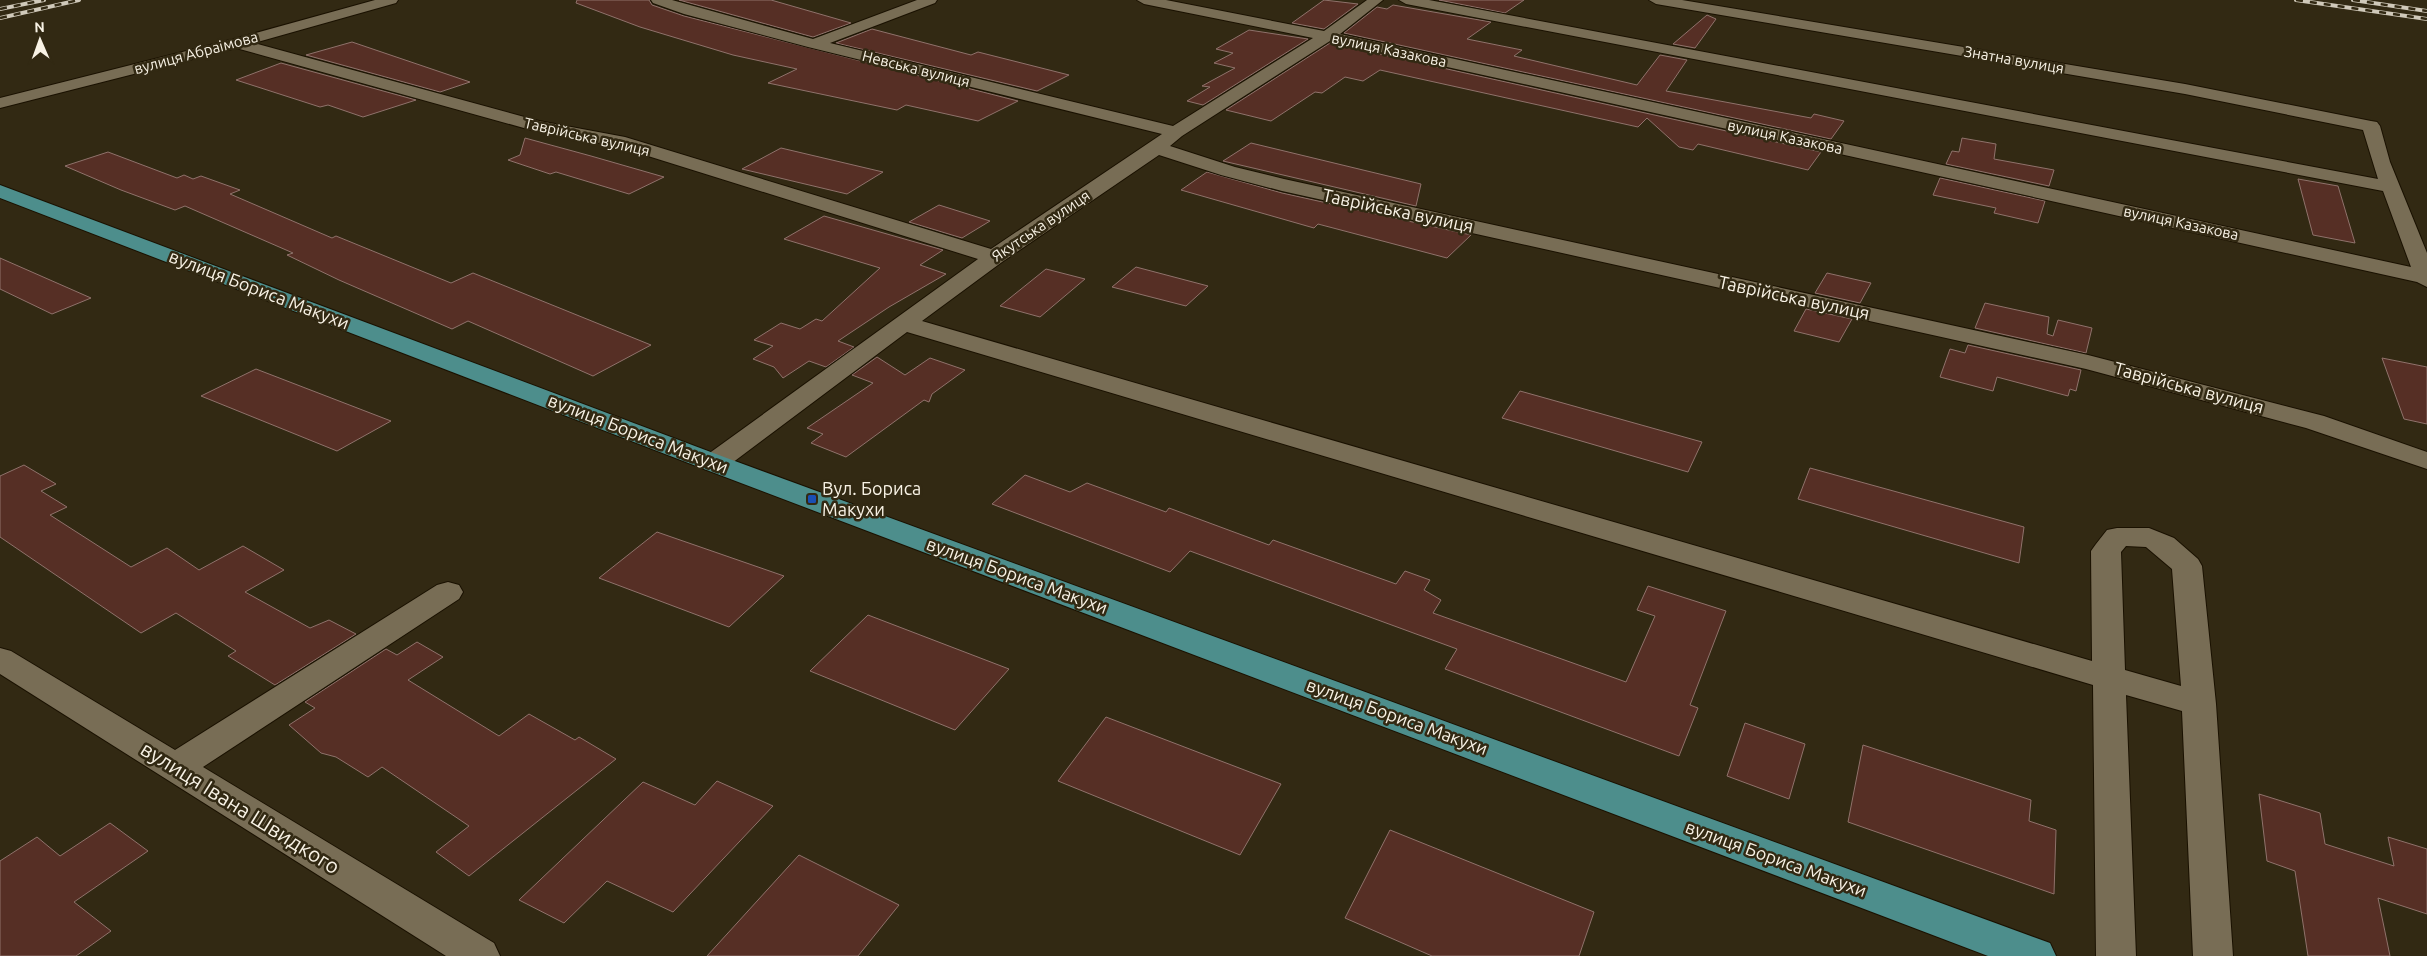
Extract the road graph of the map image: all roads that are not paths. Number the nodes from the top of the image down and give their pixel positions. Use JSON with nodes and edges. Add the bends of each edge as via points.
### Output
{"nodes":[{"id":1,"x":392,"y":0,"type":"edge"},
{"id":2,"x":658,"y":0,"type":"edge"},
{"id":3,"x":930,"y":0,"type":"edge"},
{"id":4,"x":1144,"y":0,"type":"edge"},
{"id":5,"x":1376,"y":0,"type":"edge"},
{"id":6,"x":1406,"y":0,"type":"edge"},
{"id":7,"x":1656,"y":0,"type":"edge"},
{"id":8,"x":1327,"y":36,"type":"junction"},
{"id":9,"x":236,"y":43,"type":"junction"},
{"id":10,"x":814,"y":44,"type":"junction"},
{"id":11,"x":0,"y":103,"type":"edge"},
{"id":12,"x":1176,"y":132,"type":"junction"},
{"id":13,"x":1157,"y":148,"type":"junction"},
{"id":14,"x":2390,"y":187,"type":"junction"},
{"id":15,"x":0,"y":191,"type":"edge"},
{"id":16,"x":994,"y":258,"type":"junction"},
{"id":17,"x":2426,"y":278,"type":"edge"},
{"id":18,"x":906,"y":324,"type":"junction"},
{"id":19,"x":2427,"y":461,"type":"edge"},
{"id":20,"x":714,"y":463,"type":"junction"},
{"id":21,"x":448,"y":592,"type":"dead end"},
{"id":22,"x":0,"y":659,"type":"edge"},
{"id":23,"x":2108,"y":677,"type":"junction"},
{"id":24,"x":2199,"y":704,"type":"junction"},
{"id":25,"x":175,"y":768,"type":"junction"},
{"id":26,"x":480,"y":956,"type":"edge"},
{"id":27,"x":2036,"y":956,"type":"edge"},
{"id":28,"x":2116,"y":956,"type":"edge"},
{"id":29,"x":2213,"y":956,"type":"edge"}],
"edges":[{"from":1,"to":9,"type":"street","name":"вулиця Абраімова"},
{"from":2,"to":10,"type":"street","name":"Невська вулиця"},
{"from":3,"to":10,"type":"street"},
{"from":4,"to":8,"type":"street","name":"вулиця Казакова"},
{"from":5,"to":8,"type":"street","name":"Якутська вулиця"},
{"from":6,"to":14,"type":"street"},
{"from":7,"to":14,"type":"street","name":"Знатна вулиця","via":[[2175,87],[2370,126]]},
{"from":8,"to":12,"type":"street","name":"Якутська вулиця"},
{"from":8,"to":17,"type":"street","name":"вулиця Казакова"},
{"from":9,"to":11,"type":"street","name":"вулиця Абраімова"},
{"from":9,"to":16,"type":"street","name":"Таврійська вулиця","via":[[537,126],[619,141]]},
{"from":10,"to":12,"type":"street","name":"Невська вулиця"},
{"from":12,"to":13,"type":"street","name":"Якутська вулиця"},
{"from":13,"to":16,"type":"street","name":"Якутська вулиця"},
{"from":13,"to":19,"type":"street","name":"Таврійська вулиця","via":[[1282,185],[2098,365],[2316,422]]},
{"from":14,"to":17,"type":"street"},
{"from":15,"to":20,"type":"main road","name":"вулиця Бориса Макухи"},
{"from":16,"to":18,"type":"street","name":"Якутська вулиця"},
{"from":18,"to":20,"type":"street","name":"Якутська вулиця"},
{"from":18,"to":23,"type":"street"},
{"from":20,"to":27,"type":"main road","name":"вулиця Бориса Макухи"},
{"from":21,"to":25,"type":"street"},
{"from":22,"to":25,"type":"street","name":"вулиця Івана Швидкого"},
{"from":23,"to":24,"type":"street"},
{"from":23,"to":24,"type":"street","via":[[2106,551],[2117,537],[2141,535],[2165,544],[2187,566]]},
{"from":23,"to":28,"type":"street"},
{"from":24,"to":29,"type":"street"},
{"from":25,"to":26,"type":"street","name":"вулиця Івана Швидкого"}]}
